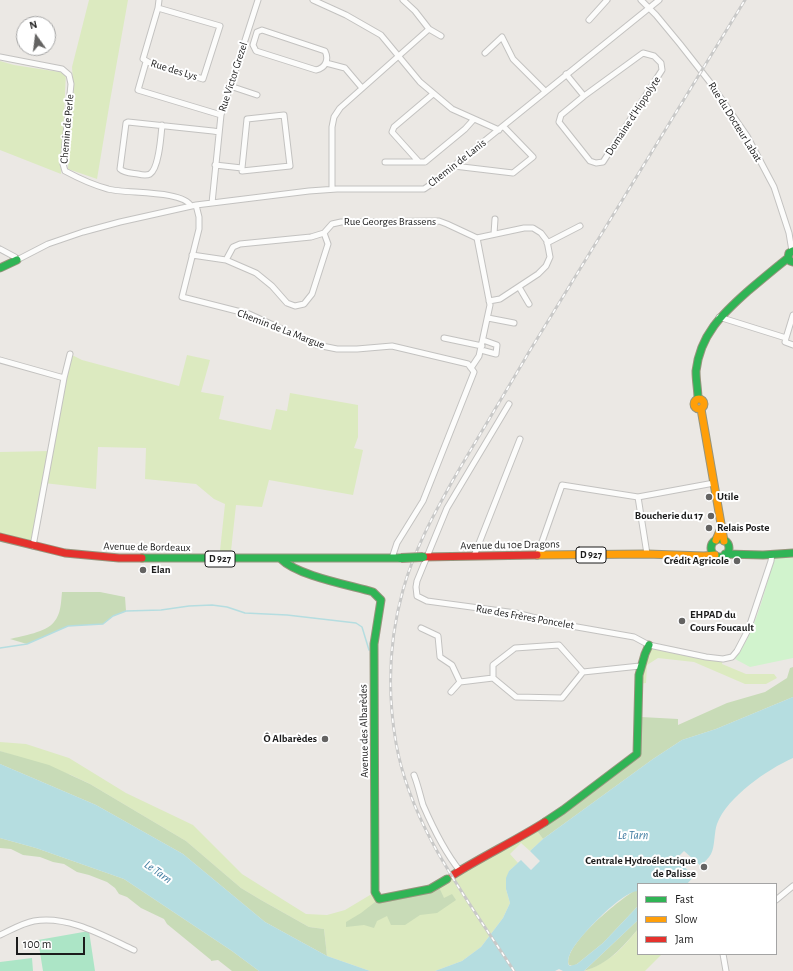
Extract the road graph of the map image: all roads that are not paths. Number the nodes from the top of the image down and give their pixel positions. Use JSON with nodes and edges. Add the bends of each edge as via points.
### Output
{"nodes":[{"id":1,"x":159,"y":0,"type":"edge"},
{"id":2,"x":258,"y":0,"type":"edge"},
{"id":3,"x":313,"y":0,"type":"edge"},
{"id":4,"x":403,"y":0,"type":"edge"},
{"id":5,"x":607,"y":0,"type":"edge"},
{"id":6,"x":641,"y":0,"type":"edge"},
{"id":7,"x":660,"y":0,"type":"edge"},
{"id":8,"x":158,"y":8,"type":"junction"},
{"id":9,"x":650,"y":8,"type":"junction"},
{"id":10,"x":589,"y":20,"type":"dead end"},
{"id":11,"x":429,"y":29,"type":"junction"},
{"id":12,"x":441,"y":36,"type":"dead end"},
{"id":13,"x":246,"y":37,"type":"junction"},
{"id":14,"x":255,"y":40,"type":"junction"},
{"id":15,"x":485,"y":53,"type":"dead end"},
{"id":16,"x":398,"y":56,"type":"junction"},
{"id":17,"x":0,"y":57,"type":"edge"},
{"id":18,"x":146,"y":62,"type":"junction"},
{"id":19,"x":326,"y":63,"type":"junction"},
{"id":20,"x":566,"y":74,"type":"junction"},
{"id":21,"x":230,"y":86,"type":"junction"},
{"id":22,"x":362,"y":88,"type":"junction"},
{"id":23,"x":545,"y":91,"type":"junction"},
{"id":24,"x":433,"y":94,"type":"junction"},
{"id":25,"x":257,"y":95,"type":"dead end"},
{"id":26,"x":584,"y":96,"type":"junction"},
{"id":27,"x":221,"y":115,"type":"junction"},
{"id":28,"x":474,"y":119,"type":"junction"},
{"id":29,"x":162,"y":125,"type":"junction"},
{"id":30,"x":503,"y":126,"type":"junction"},
{"id":31,"x":499,"y":130,"type":"junction"},
{"id":32,"x":219,"y":132,"type":"junction"},
{"id":33,"x":385,"y":162,"type":"dead end"},
{"id":34,"x":419,"y":162,"type":"junction"},
{"id":35,"x":215,"y":165,"type":"junction"},
{"id":36,"x":454,"y":166,"type":"junction"},
{"id":37,"x":242,"y":168,"type":"junction"},
{"id":38,"x":332,"y":190,"type":"junction"},
{"id":39,"x":212,"y":203,"type":"junction"},
{"id":40,"x":193,"y":205,"type":"junction"},
{"id":41,"x":495,"y":218,"type":"dead end"},
{"id":42,"x":580,"y":226,"type":"dead end"},
{"id":43,"x":324,"y":233,"type":"junction"},
{"id":44,"x":494,"y":234,"type":"junction"},
{"id":45,"x":477,"y":238,"type":"junction"},
{"id":46,"x":547,"y":243,"type":"junction"},
{"id":47,"x":0,"y":249,"type":"edge"},
{"id":48,"x":192,"y":255,"type":"junction"},
{"id":49,"x":792,"y":256,"type":"edge"},
{"id":50,"x":17,"y":260,"type":"junction"},
{"id":51,"x":226,"y":260,"type":"junction"},
{"id":52,"x":0,"y":268,"type":"edge"},
{"id":53,"x":519,"y":287,"type":"junction"},
{"id":54,"x":489,"y":301,"type":"junction"},
{"id":55,"x":529,"y":304,"type":"dead end"},
{"id":56,"x":793,"y":315,"type":"edge"},
{"id":57,"x":720,"y":317,"type":"junction"},
{"id":58,"x":488,"y":318,"type":"junction"},
{"id":59,"x":514,"y":323,"type":"dead end"},
{"id":60,"x":444,"y":338,"type":"dead end"},
{"id":61,"x":786,"y":338,"type":"junction"},
{"id":62,"x":793,"y":344,"type":"edge"},
{"id":63,"x":482,"y":346,"type":"junction"},
{"id":64,"x":70,"y":354,"type":"dead end"},
{"id":65,"x":0,"y":360,"type":"edge"},
{"id":66,"x":471,"y":368,"type":"junction"},
{"id":67,"x":64,"y":378,"type":"junction"},
{"id":68,"x":509,"y":404,"type":"dead end"},
{"id":69,"x":520,"y":439,"type":"dead end"},
{"id":70,"x":714,"y":483,"type":"junction"},
{"id":71,"x":638,"y":497,"type":"junction"},
{"id":72,"x":0,"y":537,"type":"edge"},
{"id":73,"x":724,"y":545,"type":"junction"},
{"id":74,"x":33,"y":546,"type":"junction"},
{"id":75,"x":713,"y":551,"type":"junction"},
{"id":76,"x":793,"y":553,"type":"edge"},
{"id":77,"x":647,"y":554,"type":"junction"},
{"id":78,"x":772,"y":554,"type":"junction"},
{"id":79,"x":474,"y":556,"type":"junction"},
{"id":80,"x":537,"y":556,"type":"junction"},
{"id":81,"x":426,"y":557,"type":"junction"},
{"id":82,"x":280,"y":558,"type":"junction"},
{"id":83,"x":392,"y":558,"type":"junction"},
{"id":84,"x":421,"y":628,"type":"dead end"},
{"id":85,"x":649,"y":645,"type":"junction"},
{"id":86,"x":640,"y":666,"type":"junction"},
{"id":87,"x":583,"y":672,"type":"junction"},
{"id":88,"x":492,"y":678,"type":"junction"},
{"id":89,"x":460,"y":682,"type":"junction"},
{"id":90,"x":451,"y":692,"type":"dead end"},
{"id":91,"x":414,"y":775,"type":"dead end"},
{"id":92,"x":453,"y":875,"type":"junction"},
{"id":93,"x":793,"y":886,"type":"edge"},
{"id":94,"x":777,"y":899,"type":"edge"},
{"id":95,"x":0,"y":935,"type":"edge"},
{"id":96,"x":134,"y":950,"type":"dead end"},
{"id":97,"x":723,"y":955,"type":"edge"},
{"id":98,"x":726,"y":971,"type":"edge"}],
"edges":[{"from":1,"to":8,"type":"street","name":"Rue des Lys"},
{"from":2,"to":13,"type":"street","name":"Rue Victor Grezel"},
{"from":3,"to":16,"type":"street","via":[[381,35]]},
{"from":4,"to":11,"type":"street"},
{"from":5,"to":10,"type":"street"},
{"from":6,"to":9,"type":"street","name":"Rue du Docteur Labat"},
{"from":7,"to":9,"type":"street","name":"Chemin de Lanis"},
{"from":8,"to":18,"type":"street","name":"Rue des Lys","via":[[143,59]]},
{"from":8,"to":18,"type":"street","name":"Rue des Lys","via":[[220,26],[203,79]]},
{"from":9,"to":20,"type":"street","name":"Chemin de Lanis"},
{"from":9,"to":49,"type":"street","name":"Rue du Docteur Labat","via":[[696,64],[747,136],[773,185],[789,233]]},
{"from":11,"to":12,"type":"street"},
{"from":11,"to":16,"type":"street"},
{"from":13,"to":14,"type":"street"},
{"from":13,"to":21,"type":"street","name":"Rue Victor Grezel"},
{"from":14,"to":19,"type":"street","via":[[253,45],[256,50],[316,70],[321,69]]},
{"from":14,"to":19,"type":"street","via":[[257,32],[262,30],[282,36],[325,51]]},
{"from":15,"to":23,"type":"street","via":[[502,37],[513,59]]},
{"from":16,"to":22,"type":"street"},
{"from":16,"to":24,"type":"street"},
{"from":17,"to":40,"type":"street","name":"Chemin de Perle","via":[[62,69],[69,75],[71,84],[63,164],[65,171],[117,192],[165,195]]},
{"from":18,"to":27,"type":"street","name":"Rue des Lys","via":[[138,90]]},
{"from":19,"to":22,"type":"street","via":[[345,68]]},
{"from":20,"to":23,"type":"street","name":"Chemin de Lanis"},
{"from":20,"to":26,"type":"street"},
{"from":21,"to":25,"type":"street"},
{"from":21,"to":27,"type":"street","name":"Rue Victor Grezel"},
{"from":22,"to":38,"type":"street","via":[[334,117]]},
{"from":23,"to":30,"type":"street","name":"Chemin de Lanis"},
{"from":24,"to":28,"type":"street","via":[[452,109]]},
{"from":24,"to":34,"type":"street","via":[[394,127],[392,132]]},
{"from":26,"to":26,"type":"street","name":"Domaine d'Hippolyte","via":[[561,115],[559,122],[590,161],[603,162],[662,70],[661,63],[654,56],[643,53]]},
{"from":27,"to":32,"type":"street","name":"Rue Victor Grezel"},
{"from":28,"to":31,"type":"street"},
{"from":28,"to":34,"type":"street","via":[[425,162]]},
{"from":29,"to":29,"type":"street","via":[[126,123],[120,169],[151,174],[155,168]]},
{"from":29,"to":32,"type":"street"},
{"from":30,"to":31,"type":"street","name":"Chemin de Lanis"},
{"from":30,"to":36,"type":"street","via":[[533,156],[513,173]]},
{"from":31,"to":36,"type":"street","name":"Chemin de Lanis"},
{"from":32,"to":35,"type":"street","name":"Rue Victor Grezel"},
{"from":33,"to":34,"type":"street"},
{"from":35,"to":37,"type":"street"},
{"from":35,"to":39,"type":"street","name":"Rue Victor Grezel"},
{"from":36,"to":38,"type":"street","name":"Chemin de Lanis","via":[[424,189]]},
{"from":37,"to":37,"type":"street","via":[[247,119],[284,115],[290,166],[242,171]]},
{"from":38,"to":39,"type":"street","name":"Chemin de Lanis"},
{"from":39,"to":40,"type":"street","name":"Chemin de Lanis"},
{"from":40,"to":48,"type":"street","name":"Chemin de La Margue","via":[[200,221]]},
{"from":40,"to":50,"type":"street","via":[[71,236],[48,244]]},
{"from":41,"to":44,"type":"street"},
{"from":42,"to":46,"type":"street"},
{"from":43,"to":45,"type":"street","name":"Rue Georges Brassens","via":[[332,224],[341,222],[438,221]]},
{"from":43,"to":51,"type":"street","name":"Rue Georges Brassens","via":[[311,237],[276,239],[236,246]]},
{"from":43,"to":51,"type":"street","via":[[328,244],[312,294],[304,304],[295,306],[287,303],[256,272]]},
{"from":44,"to":45,"type":"street"},
{"from":44,"to":46,"type":"street","via":[[533,228],[541,233]]},
{"from":45,"to":54,"type":"street"},
{"from":46,"to":53,"type":"street","via":[[550,257],[546,266]]},
{"from":47,"to":50,"type":"street"},
{"from":48,"to":51,"type":"street"},
{"from":48,"to":66,"type":"street","name":"Chemin de La Margue","via":[[182,297],[249,314],[316,345],[337,350],[392,346],[468,364]]},
{"from":49,"to":57,"type":"street","via":[[770,272]]},
{"from":50,"to":52,"type":"street"},
{"from":53,"to":54,"type":"street","via":[[500,299]]},
{"from":53,"to":55,"type":"street"},
{"from":54,"to":58,"type":"street"},
{"from":56,"to":61,"type":"street"},
{"from":57,"to":61,"type":"street"},
{"from":57,"to":70,"type":"street","via":[[709,331],[702,349],[696,381],[698,399],[704,403],[701,409]]},
{"from":58,"to":59,"type":"street"},
{"from":58,"to":63,"type":"street"},
{"from":60,"to":63,"type":"street"},
{"from":61,"to":62,"type":"street","via":[[785,342]]},
{"from":63,"to":66,"type":"street"},
{"from":64,"to":67,"type":"street"},
{"from":65,"to":67,"type":"street"},
{"from":66,"to":83,"type":"street","via":[[474,372],[428,488],[418,511],[397,543]]},
{"from":67,"to":74,"type":"street"},
{"from":68,"to":81,"type":"street","via":[[447,508]]},
{"from":69,"to":79,"type":"street"},
{"from":70,"to":71,"type":"street"},
{"from":70,"to":73,"type":"street"},
{"from":71,"to":77,"type":"street"},
{"from":71,"to":80,"type":"street","via":[[562,486]]},
{"from":72,"to":74,"type":"street","name":"Avenue de Bordeaux","number":"D 927"},
{"from":73,"to":75,"type":"street","name":"Avenue du 10e Dragons","via":[[712,543]]},
{"from":73,"to":75,"type":"street","via":[[721,556]]},
{"from":73,"to":78,"type":"street","via":[[740,552]]},
{"from":74,"to":82,"type":"street","name":"Avenue de Bordeaux","number":"D 927","via":[[65,553],[119,558]]},
{"from":75,"to":77,"type":"street","name":"Avenue du 10e Dragons","number":"D 927","via":[[701,555]]},
{"from":76,"to":78,"type":"street"},
{"from":77,"to":80,"type":"street","name":"Avenue du 10e Dragons","number":"D 927"},
{"from":78,"to":85,"type":"street","via":[[754,615],[732,657],[706,657]]},
{"from":79,"to":80,"type":"street","name":"Avenue du 10e Dragons","number":"D 927"},
{"from":79,"to":81,"type":"street","name":"Avenue du 10e Dragons","number":"D 927"},
{"from":81,"to":83,"type":"street","name":"Avenue du 10e Dragons","number":"D 927","bridge":true},
{"from":81,"to":85,"type":"street","name":"Rue des Frères Poncelet","via":[[416,587],[417,596],[427,601],[516,614],[634,637]]},
{"from":82,"to":83,"type":"street","name":"Avenue de Bordeaux","number":"D 927"},
{"from":82,"to":92,"type":"street","name":"Avenue des Albarèdes","via":[[299,571],[373,592],[381,600],[374,644],[374,892],[379,899],[430,889]]},
{"from":84,"to":89,"type":"street","via":[[438,636],[440,657],[452,665]]},
{"from":85,"to":86,"type":"street","name":"Avenue des Albarèdes"},
{"from":86,"to":87,"type":"street"},
{"from":86,"to":92,"type":"street","name":"Avenue des Albarèdes","via":[[637,754],[536,828]]},
{"from":87,"to":88,"type":"street","via":[[562,698],[516,697]]},
{"from":87,"to":88,"type":"street","via":[[559,645],[515,648],[494,665]]},
{"from":88,"to":89,"type":"street"},
{"from":89,"to":90,"type":"street"},
{"from":91,"to":92,"type":"street","via":[[423,804]]},
{"from":93,"to":94,"type":"street"},
{"from":95,"to":96,"type":"street","via":[[34,921],[68,923],[93,930]]},
{"from":97,"to":98,"type":"street"}]}
